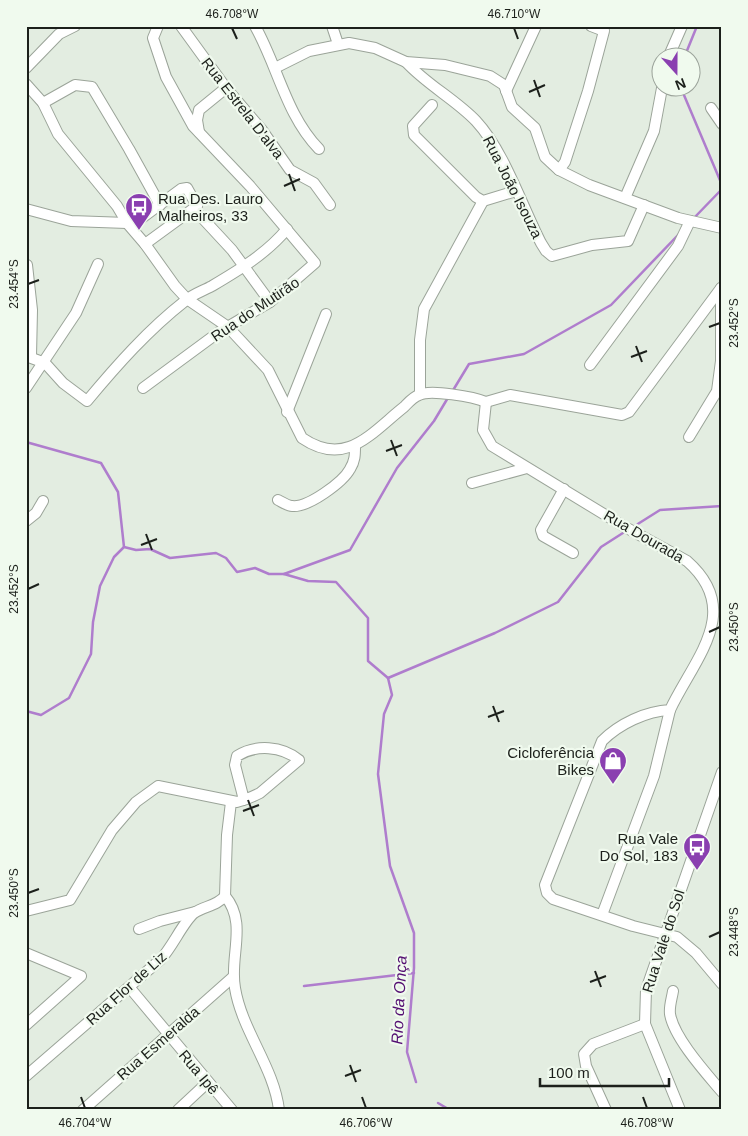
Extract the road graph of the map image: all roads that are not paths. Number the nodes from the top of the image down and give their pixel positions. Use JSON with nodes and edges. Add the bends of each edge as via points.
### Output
{"nodes":[{"id":1,"x":75,"y":26,"type":"edge"},
{"id":2,"x":158,"y":26,"type":"edge"},
{"id":3,"x":181,"y":26,"type":"edge"},
{"id":4,"x":255,"y":26,"type":"edge"},
{"id":5,"x":332,"y":26,"type":"edge"},
{"id":6,"x":536,"y":26,"type":"edge"},
{"id":7,"x":591,"y":26,"type":"edge"},
{"id":8,"x":682,"y":26,"type":"edge"},
{"id":9,"x":338,"y":44,"type":"junction"},
{"id":10,"x":672,"y":48,"type":"edge"},
{"id":11,"x":406,"y":62,"type":"junction"},
{"id":12,"x":26,"y":68,"type":"edge"},
{"id":13,"x":275,"y":68,"type":"junction"},
{"id":14,"x":26,"y":84,"type":"edge"},
{"id":15,"x":226,"y":88,"type":"junction"},
{"id":16,"x":506,"y":91,"type":"junction"},
{"id":17,"x":660,"y":98,"type":"edge"},
{"id":18,"x":43,"y":104,"type":"junction"},
{"id":19,"x":432,"y":105,"type":"dead end"},
{"id":20,"x":711,"y":108,"type":"dead end"},
{"id":21,"x":722,"y":124,"type":"edge"},
{"id":22,"x":199,"y":132,"type":"junction"},
{"id":23,"x":319,"y":149,"type":"dead end"},
{"id":24,"x":559,"y":170,"type":"junction"},
{"id":25,"x":516,"y":191,"type":"junction"},
{"id":26,"x":625,"y":198,"type":"junction"},
{"id":27,"x":483,"y":201,"type":"junction"},
{"id":28,"x":160,"y":205,"type":"junction"},
{"id":29,"x":330,"y":205,"type":"dead end"},
{"id":30,"x":644,"y":205,"type":"junction"},
{"id":31,"x":26,"y":209,"type":"edge"},
{"id":32,"x":194,"y":209,"type":"junction"},
{"id":33,"x":690,"y":221,"type":"junction"},
{"id":34,"x":129,"y":225,"type":"junction"},
{"id":35,"x":722,"y":228,"type":"edge"},
{"id":36,"x":287,"y":229,"type":"junction"},
{"id":37,"x":145,"y":244,"type":"junction"},
{"id":38,"x":98,"y":264,"type":"dead end"},
{"id":39,"x":27,"y":265,"type":"edge"},
{"id":40,"x":244,"y":267,"type":"junction"},
{"id":41,"x":721,"y":287,"type":"edge"},
{"id":42,"x":187,"y":299,"type":"junction"},
{"id":43,"x":270,"y":302,"type":"junction"},
{"id":44,"x":326,"y":314,"type":"dead end"},
{"id":45,"x":228,"y":327,"type":"junction"},
{"id":46,"x":28,"y":356,"type":"edge"},
{"id":47,"x":45,"y":363,"type":"junction"},
{"id":48,"x":590,"y":365,"type":"dead end"},
{"id":49,"x":26,"y":388,"type":"edge"},
{"id":50,"x":143,"y":388,"type":"dead end"},
{"id":51,"x":420,"y":394,"type":"junction"},
{"id":52,"x":486,"y":402,"type":"junction"},
{"id":53,"x":287,"y":412,"type":"junction"},
{"id":54,"x":689,"y":437,"type":"dead end"},
{"id":55,"x":355,"y":446,"type":"junction"},
{"id":56,"x":527,"y":468,"type":"junction"},
{"id":57,"x":472,"y":483,"type":"dead end"},
{"id":58,"x":564,"y":488,"type":"junction"},
{"id":59,"x":278,"y":500,"type":"dead end"},
{"id":60,"x":43,"y":501,"type":"dead end"},
{"id":61,"x":26,"y":521,"type":"edge"},
{"id":62,"x":573,"y":552,"type":"dead end"},
{"id":63,"x":670,"y":710,"type":"junction"},
{"id":64,"x":722,"y":772,"type":"edge"},
{"id":65,"x":244,"y":800,"type":"junction"},
{"id":66,"x":231,"y":802,"type":"junction"},
{"id":67,"x":223,"y":898,"type":"junction"},
{"id":68,"x":26,"y":911,"type":"edge"},
{"id":69,"x":195,"y":912,"type":"junction"},
{"id":70,"x":602,"y":915,"type":"junction"},
{"id":71,"x":172,"y":918,"type":"junction"},
{"id":72,"x":139,"y":929,"type":"dead end"},
{"id":73,"x":667,"y":933,"type":"junction"},
{"id":74,"x":179,"y":935,"type":"junction"},
{"id":75,"x":26,"y":954,"type":"edge"},
{"id":76,"x":233,"y":976,"type":"junction"},
{"id":77,"x":722,"y":984,"type":"edge"},
{"id":78,"x":130,"y":988,"type":"junction"},
{"id":79,"x":674,"y":991,"type":"dead end"},
{"id":80,"x":645,"y":1024,"type":"junction"},
{"id":81,"x":26,"y":1025,"type":"edge"},
{"id":82,"x":166,"y":1034,"type":"junction"},
{"id":83,"x":26,"y":1076,"type":"edge"},
{"id":84,"x":207,"y":1083,"type":"junction"},
{"id":85,"x":722,"y":1092,"type":"edge"},
{"id":86,"x":83,"y":1110,"type":"edge"},
{"id":87,"x":178,"y":1110,"type":"edge"},
{"id":88,"x":232,"y":1110,"type":"edge"},
{"id":89,"x":279,"y":1110,"type":"edge"},
{"id":90,"x":606,"y":1110,"type":"edge"},
{"id":91,"x":680,"y":1110,"type":"edge"}],
"edges":[{"from":1,"to":12,"type":"street","via":[[59,34]]},
{"from":2,"to":22,"type":"street","name":"Rua do Mutirão","via":[[153,38],[166,76],[184,113]]},
{"from":3,"to":15,"type":"street","name":"Rua Estrela D'alva"},
{"from":4,"to":13,"type":"street"},
{"from":5,"to":9,"type":"street"},
{"from":6,"to":16,"type":"street"},
{"from":7,"to":24,"type":"street","via":[[604,31],[588,91],[565,162]]},
{"from":8,"to":10,"type":"street"},
{"from":9,"to":11,"type":"street","via":[[357,43]]},
{"from":9,"to":13,"type":"street","via":[[309,51]]},
{"from":11,"to":16,"type":"street","via":[[444,64],[482,73],[501,82]]},
{"from":11,"to":25,"type":"street","name":"Rua João Isouza","via":[[477,122],[497,151]]},
{"from":13,"to":23,"type":"street","via":[[295,118]]},
{"from":14,"to":18,"type":"street"},
{"from":15,"to":22,"type":"street","via":[[199,110]]},
{"from":15,"to":29,"type":"street","name":"Rua Estrela D'alva","via":[[257,122],[290,170],[314,183]]},
{"from":16,"to":24,"type":"street","via":[[512,107],[534,128],[547,160]]},
{"from":17,"to":26,"type":"street","via":[[654,131]]},
{"from":18,"to":28,"type":"street","via":[[70,87],[80,84],[92,87]]},
{"from":18,"to":34,"type":"street","via":[[58,134]]},
{"from":19,"to":27,"type":"street","via":[[413,126],[414,135]]},
{"from":20,"to":21,"type":"street"},
{"from":22,"to":36,"type":"street","name":"Rua do Mutirão"},
{"from":24,"to":26,"type":"street"},
{"from":25,"to":27,"type":"street"},
{"from":25,"to":30,"type":"street","name":"Rua João Isouza","via":[[541,243],[552,256],[592,245],[628,241]]},
{"from":26,"to":30,"type":"street"},
{"from":27,"to":51,"type":"street","via":[[424,309],[420,340]]},
{"from":28,"to":32,"type":"street","via":[[187,188],[196,202]]},
{"from":28,"to":34,"type":"street"},
{"from":30,"to":33,"type":"street"},
{"from":31,"to":34,"type":"street","via":[[71,221]]},
{"from":32,"to":37,"type":"street"},
{"from":32,"to":40,"type":"street"},
{"from":33,"to":35,"type":"street"},
{"from":33,"to":48,"type":"street","via":[[678,246]]},
{"from":34,"to":37,"type":"street"},
{"from":36,"to":40,"type":"street","via":[[265,252]]},
{"from":36,"to":43,"type":"street","name":"Rua do Mutirão","via":[[315,263]]},
{"from":37,"to":42,"type":"street"},
{"from":38,"to":47,"type":"street","via":[[81,305]]},
{"from":39,"to":46,"type":"street","via":[[32,310]]},
{"from":40,"to":42,"type":"street"},
{"from":40,"to":43,"type":"street"},
{"from":41,"to":52,"type":"street","via":[[629,412],[622,415],[510,395]]},
{"from":41,"to":54,"type":"street","via":[[718,383]]},
{"from":42,"to":45,"type":"street"},
{"from":42,"to":47,"type":"street","via":[[115,367],[87,401],[63,383]]},
{"from":43,"to":45,"type":"street","name":"Rua do Mutirão"},
{"from":44,"to":53,"type":"street"},
{"from":45,"to":50,"type":"street","name":"Rua do Mutirão"},
{"from":45,"to":53,"type":"street","via":[[268,370]]},
{"from":46,"to":47,"type":"street"},
{"from":47,"to":49,"type":"street"},
{"from":51,"to":52,"type":"street","via":[[478,398]]},
{"from":51,"to":55,"type":"street"},
{"from":52,"to":56,"type":"street","name":"Rua Dourada","via":[[482,423],[488,440],[498,451]]},
{"from":53,"to":55,"type":"street","via":[[302,438],[312,445],[332,451]]},
{"from":55,"to":59,"type":"street","via":[[356,456],[350,469],[325,493],[299,505],[292,506]]},
{"from":56,"to":57,"type":"street"},
{"from":56,"to":58,"type":"street","name":"Rua Dourada"},
{"from":58,"to":62,"type":"street","via":[[541,530],[543,536]]},
{"from":58,"to":63,"type":"street","name":"Rua Dourada","via":[[625,527],[687,560],[707,586],[713,608],[712,628]]},
{"from":60,"to":61,"type":"street"},
{"from":63,"to":70,"type":"street","name":"Rua Dourada","via":[[654,776]]},
{"from":63,"to":70,"type":"street","via":[[652,712],[632,720],[602,741],[548,875],[545,885],[549,896]]},
{"from":64,"to":73,"type":"street","name":"Rua Vale do Sol"},
{"from":65,"to":65,"type":"street","via":[[234,765],[237,756],[251,751],[281,749],[299,760],[267,788]]},
{"from":65,"to":66,"type":"street"},
{"from":66,"to":67,"type":"street"},
{"from":66,"to":68,"type":"street","via":[[158,786],[136,802],[112,830],[70,900]]},
{"from":67,"to":69,"type":"street"},
{"from":67,"to":76,"type":"street","via":[[237,918]]},
{"from":69,"to":71,"type":"street"},
{"from":69,"to":74,"type":"street","name":"Rua Flor de Liz"},
{"from":70,"to":73,"type":"street"},
{"from":71,"to":72,"type":"street"},
{"from":71,"to":74,"type":"street"},
{"from":73,"to":77,"type":"street","via":[[696,953]]},
{"from":73,"to":80,"type":"street","name":"Rua Vale do Sol","via":[[646,990]]},
{"from":74,"to":78,"type":"street","name":"Rua Flor de Liz","via":[[166,954]]},
{"from":75,"to":81,"type":"street","via":[[81,976]]},
{"from":76,"to":82,"type":"street","name":"Rua Esmeralda"},
{"from":76,"to":89,"type":"street","via":[[238,1006],[274,1084]]},
{"from":78,"to":82,"type":"street","name":"Rua Ipê"},
{"from":78,"to":83,"type":"street","name":"Rua Flor de Liz"},
{"from":79,"to":85,"type":"street","via":[[670,1010],[672,1023]]},
{"from":80,"to":90,"type":"street","via":[[593,1044],[584,1054],[586,1066]]},
{"from":80,"to":91,"type":"street","name":"Rua Vale do Sol"},
{"from":82,"to":84,"type":"street","name":"Rua Ipê"},
{"from":82,"to":86,"type":"street","name":"Rua Esmeralda"},
{"from":84,"to":87,"type":"street"},
{"from":84,"to":88,"type":"street","name":"Rua Ipê"}]}
